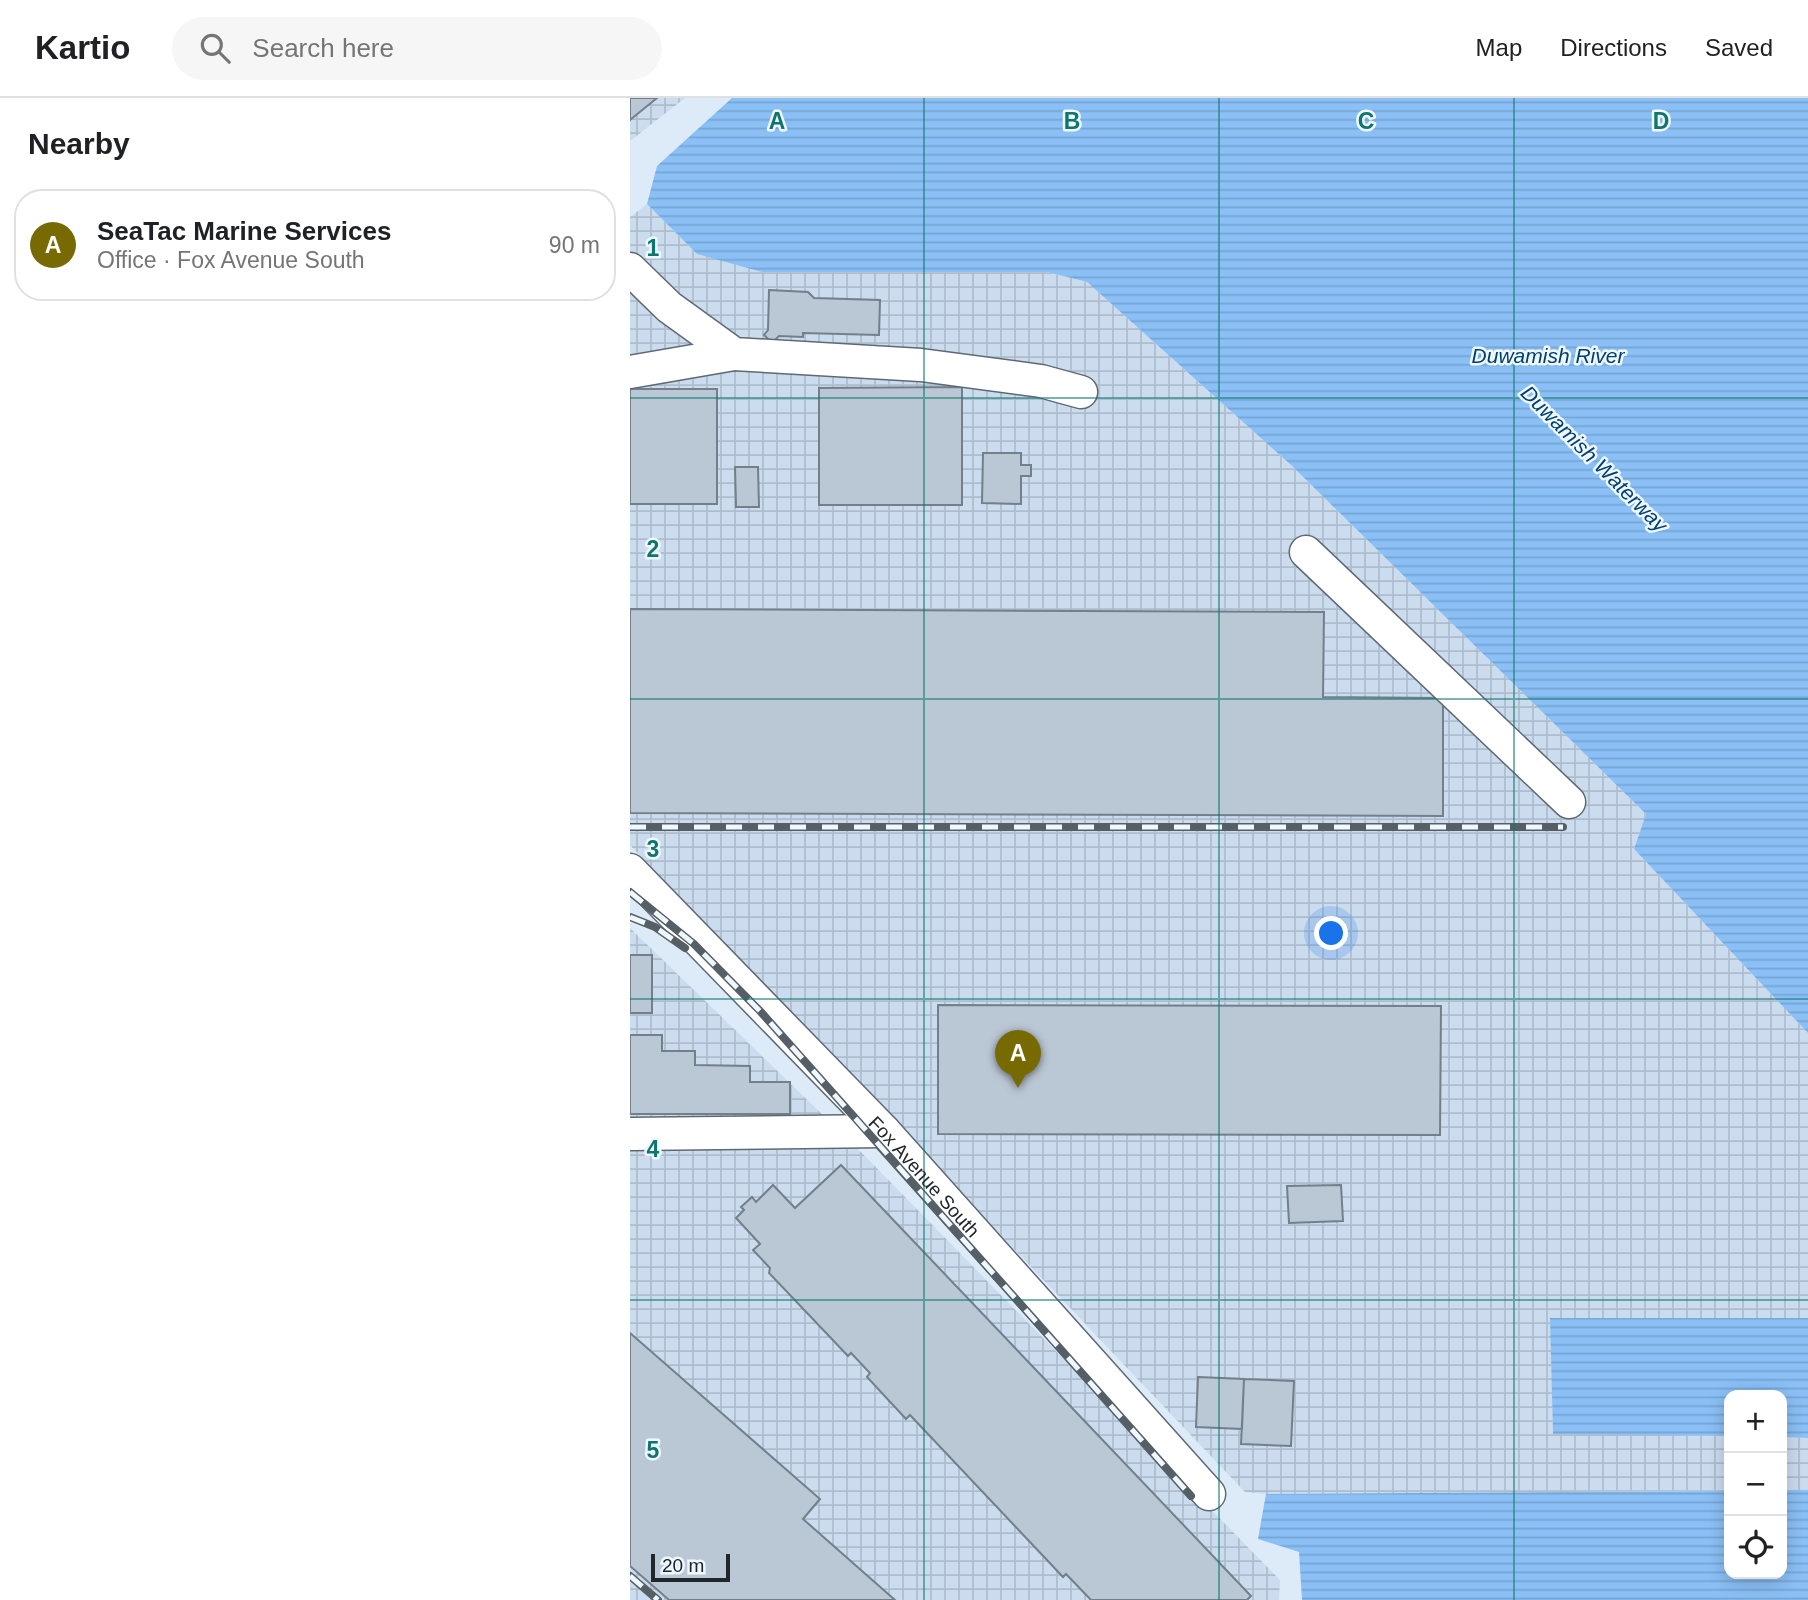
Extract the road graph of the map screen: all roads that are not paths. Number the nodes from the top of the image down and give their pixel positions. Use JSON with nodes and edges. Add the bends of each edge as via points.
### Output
{"nodes":[{"id":1,"x":630,"y":269,"type":"edge"},
{"id":2,"x":734,"y":354,"type":"junction"},
{"id":3,"x":630,"y":372,"type":"edge"},
{"id":4,"x":1081,"y":392,"type":"dead end"},
{"id":5,"x":1306,"y":552,"type":"dead end"},
{"id":6,"x":1569,"y":802,"type":"dead end"},
{"id":7,"x":630,"y":870,"type":"edge"},
{"id":8,"x":884,"y":1131,"type":"junction"},
{"id":9,"x":630,"y":1134,"type":"edge"},
{"id":10,"x":1209,"y":1494,"type":"dead end"}],
"edges":[{"from":1,"to":2,"type":"street","via":[[669,307]]},
{"from":2,"to":3,"type":"street"},
{"from":2,"to":4,"type":"street","via":[[921,365],[1041,381]]},
{"from":5,"to":6,"type":"street"},
{"from":7,"to":8,"type":"street","name":"Fox Avenue South"},
{"from":8,"to":9,"type":"street"},
{"from":8,"to":10,"type":"street","name":"Fox Avenue South"}]}
